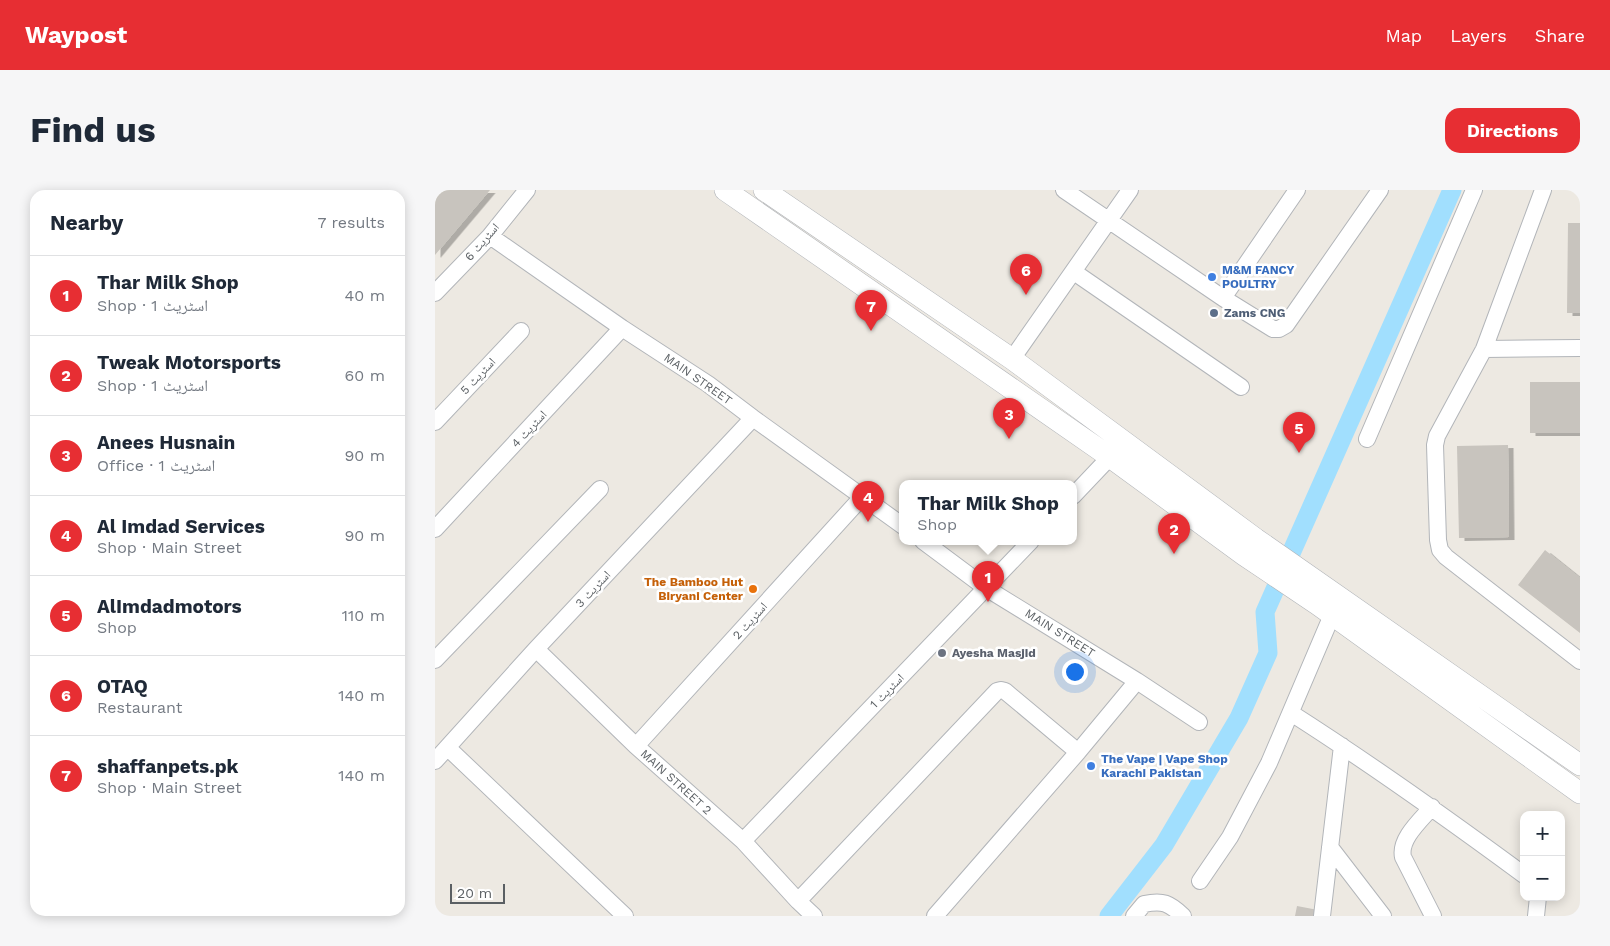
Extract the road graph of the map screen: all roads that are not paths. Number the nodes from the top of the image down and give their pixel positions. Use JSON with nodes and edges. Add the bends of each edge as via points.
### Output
{"nodes":[{"id":1,"x":527,"y":190,"type":"edge"},
{"id":2,"x":725,"y":190,"type":"edge"},
{"id":3,"x":1064,"y":190,"type":"edge"},
{"id":4,"x":1130,"y":190,"type":"edge"},
{"id":5,"x":1297,"y":190,"type":"edge"},
{"id":6,"x":1380,"y":190,"type":"edge"},
{"id":7,"x":1474,"y":190,"type":"edge"},
{"id":8,"x":1543,"y":190,"type":"edge"},
{"id":9,"x":777,"y":194,"type":"edge"},
{"id":10,"x":1110,"y":221,"type":"junction"},
{"id":11,"x":490,"y":236,"type":"junction"},
{"id":12,"x":1074,"y":272,"type":"junction"},
{"id":13,"x":435,"y":293,"type":"edge"},
{"id":14,"x":1223,"y":298,"type":"junction"},
{"id":15,"x":622,"y":328,"type":"junction"},
{"id":16,"x":521,"y":331,"type":"dead end"},
{"id":17,"x":1580,"y":348,"type":"edge"},
{"id":18,"x":1484,"y":349,"type":"junction"},
{"id":19,"x":1012,"y":359,"type":"junction"},
{"id":20,"x":1032,"y":374,"type":"junction"},
{"id":21,"x":1241,"y":386,"type":"dead end"},
{"id":22,"x":1019,"y":393,"type":"junction"},
{"id":23,"x":753,"y":418,"type":"junction"},
{"id":24,"x":435,"y":422,"type":"edge"},
{"id":25,"x":1367,"y":439,"type":"dead end"},
{"id":26,"x":1110,"y":457,"type":"junction"},
{"id":27,"x":601,"y":490,"type":"dead end"},
{"id":28,"x":1077,"y":492,"type":"edge"},
{"id":29,"x":863,"y":496,"type":"junction"},
{"id":30,"x":899,"y":523,"type":"edge"},
{"id":31,"x":435,"y":529,"type":"edge"},
{"id":32,"x":928,"y":545,"type":"edge"},
{"id":33,"x":1027,"y":545,"type":"edge"},
{"id":34,"x":1250,"y":547,"type":"junction"},
{"id":35,"x":987,"y":588,"type":"junction"},
{"id":36,"x":1325,"y":602,"type":"junction"},
{"id":37,"x":536,"y":650,"type":"junction"},
{"id":38,"x":435,"y":660,"type":"edge"},
{"id":39,"x":1580,"y":661,"type":"edge"},
{"id":40,"x":1137,"y":681,"type":"junction"},
{"id":41,"x":1291,"y":713,"type":"junction"},
{"id":42,"x":1199,"y":722,"type":"dead end"},
{"id":43,"x":636,"y":746,"type":"junction"},
{"id":44,"x":1342,"y":746,"type":"junction"},
{"id":45,"x":448,"y":748,"type":"junction"},
{"id":46,"x":1078,"y":752,"type":"junction"},
{"id":47,"x":435,"y":761,"type":"edge"},
{"id":48,"x":1580,"y":765,"type":"edge"},
{"id":49,"x":1580,"y":793,"type":"edge"},
{"id":50,"x":1432,"y":807,"type":"junction"},
{"id":51,"x":743,"y":841,"type":"junction"},
{"id":52,"x":1330,"y":846,"type":"junction"},
{"id":53,"x":1520,"y":872,"type":"edge"},
{"id":54,"x":1200,"y":881,"type":"dead end"},
{"id":55,"x":798,"y":901,"type":"junction"},
{"id":56,"x":1537,"y":901,"type":"edge"},
{"id":57,"x":625,"y":916,"type":"edge"},
{"id":58,"x":814,"y":916,"type":"edge"},
{"id":59,"x":935,"y":916,"type":"edge"},
{"id":60,"x":1134,"y":916,"type":"edge"},
{"id":61,"x":1183,"y":916,"type":"edge"},
{"id":62,"x":1322,"y":916,"type":"edge"},
{"id":63,"x":1383,"y":916,"type":"edge"},
{"id":64,"x":1433,"y":916,"type":"edge"},
{"id":65,"x":1535,"y":916,"type":"edge"}],
"edges":[{"from":1,"to":11,"type":"street","name":"اسٹریٹ 6"},
{"from":2,"to":22,"type":"street"},
{"from":3,"to":10,"type":"street"},
{"from":4,"to":10,"type":"street"},
{"from":5,"to":14,"type":"street"},
{"from":6,"to":14,"type":"street","via":[[1286,325],[1273,329]]},
{"from":7,"to":25,"type":"street"},
{"from":8,"to":18,"type":"street"},
{"from":9,"to":19,"type":"street"},
{"from":10,"to":12,"type":"street"},
{"from":10,"to":14,"type":"street"},
{"from":11,"to":13,"type":"street","name":"اسٹریٹ 6"},
{"from":11,"to":15,"type":"street","name":"MAIN STREET"},
{"from":12,"to":19,"type":"street"},
{"from":12,"to":21,"type":"street"},
{"from":15,"to":23,"type":"street","name":"MAIN STREET","via":[[708,384]]},
{"from":15,"to":31,"type":"street","name":"اسٹریٹ 4"},
{"from":16,"to":24,"type":"street","name":"اسٹریٹ 5"},
{"from":17,"to":18,"type":"street"},
{"from":18,"to":39,"type":"street","via":[[1435,445],[1437,540],[1440,550]]},
{"from":19,"to":20,"type":"street"},
{"from":20,"to":22,"type":"street"},
{"from":20,"to":34,"type":"street"},
{"from":22,"to":26,"type":"street"},
{"from":23,"to":29,"type":"street","name":"MAIN STREET"},
{"from":23,"to":37,"type":"street","name":"اسٹریٹ 3"},
{"from":26,"to":28,"type":"street"},
{"from":26,"to":34,"type":"street"},
{"from":27,"to":38,"type":"street"},
{"from":29,"to":30,"type":"street","name":"MAIN STREET"},
{"from":29,"to":43,"type":"street","name":"اسٹریٹ 2"},
{"from":32,"to":35,"type":"street","name":"MAIN STREET"},
{"from":33,"to":35,"type":"street","name":"اسٹریٹ 1"},
{"from":34,"to":36,"type":"street"},
{"from":35,"to":40,"type":"street","name":"MAIN STREET"},
{"from":35,"to":51,"type":"street","name":"اسٹریٹ 1"},
{"from":36,"to":41,"type":"street"},
{"from":36,"to":48,"type":"street"},
{"from":36,"to":49,"type":"street"},
{"from":37,"to":43,"type":"street","name":"MAIN STREET 2"},
{"from":37,"to":45,"type":"street","name":"اسٹریٹ 3"},
{"from":40,"to":42,"type":"street","name":"MAIN STREET"},
{"from":40,"to":46,"type":"street"},
{"from":41,"to":44,"type":"street"},
{"from":41,"to":54,"type":"street","via":[[1231,837]]},
{"from":43,"to":51,"type":"street","name":"MAIN STREET 2"},
{"from":44,"to":50,"type":"street"},
{"from":44,"to":52,"type":"street"},
{"from":45,"to":47,"type":"street","name":"اسٹریٹ 3"},
{"from":45,"to":57,"type":"street"},
{"from":46,"to":55,"type":"street","via":[[1005,691],[997,692]]},
{"from":46,"to":59,"type":"street"},
{"from":50,"to":53,"type":"street"},
{"from":50,"to":64,"type":"street","via":[[1405,841],[1402,852]]},
{"from":51,"to":55,"type":"street","name":"MAIN STREET 2"},
{"from":52,"to":62,"type":"street"},
{"from":52,"to":63,"type":"street"},
{"from":55,"to":58,"type":"street","name":"MAIN STREET 2"},
{"from":56,"to":65,"type":"street"},
{"from":60,"to":61,"type":"street","via":[[1143,904],[1156,901],[1170,904]]}]}
